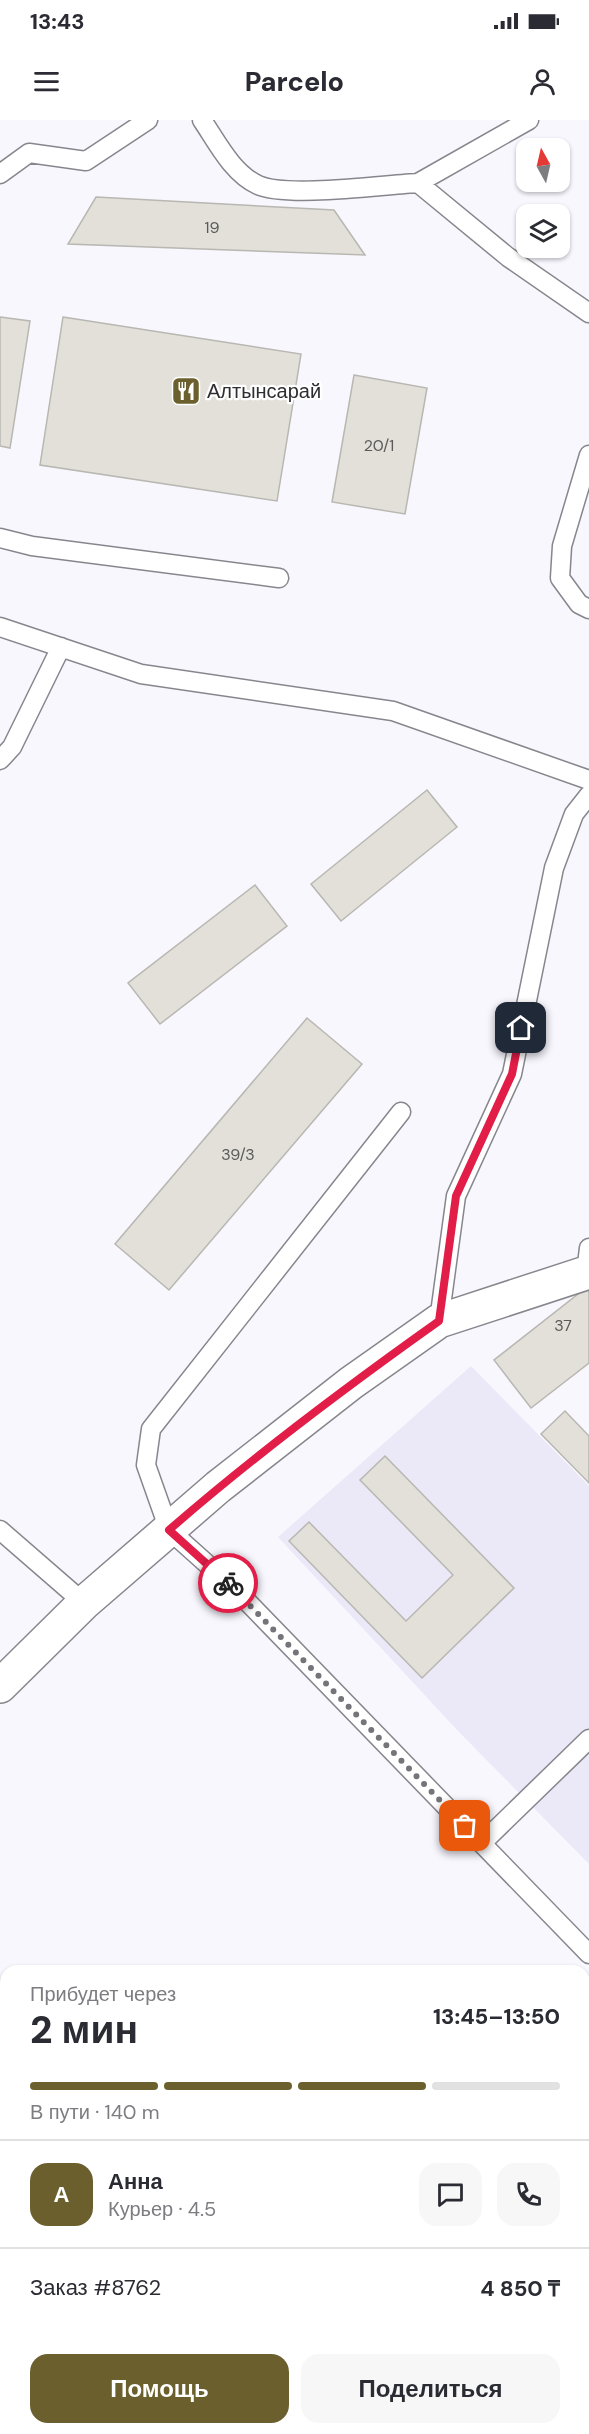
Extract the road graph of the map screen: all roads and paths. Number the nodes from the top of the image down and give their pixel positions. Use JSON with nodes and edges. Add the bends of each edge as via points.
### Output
{"nodes":[{"id":1,"x":148,"y":120,"type":"edge"},
{"id":2,"x":202,"y":120,"type":"edge"},
{"id":3,"x":529,"y":120,"type":"edge"},
{"id":4,"x":0,"y":174,"type":"edge"},
{"id":5,"x":418,"y":183,"type":"junction"},
{"id":6,"x":589,"y":313,"type":"edge"},
{"id":7,"x":589,"y":455,"type":"edge"},
{"id":8,"x":0,"y":538,"type":"edge"},
{"id":9,"x":279,"y":578,"type":"dead end"},
{"id":10,"x":589,"y":609,"type":"edge"},
{"id":11,"x":0,"y":627,"type":"edge"},
{"id":12,"x":61,"y":646,"type":"junction"},
{"id":13,"x":0,"y":759,"type":"edge"},
{"id":14,"x":589,"y":780,"type":"edge"},
{"id":15,"x":589,"y":795,"type":"edge"},
{"id":16,"x":401,"y":1112,"type":"dead end"},
{"id":17,"x":588,"y":1264,"type":"edge"},
{"id":18,"x":439,"y":1321,"type":"junction"},
{"id":19,"x":0,"y":1530,"type":"edge"},
{"id":20,"x":169,"y":1530,"type":"junction"},
{"id":21,"x":84,"y":1603,"type":"junction"},
{"id":22,"x":0,"y":1686,"type":"edge"},
{"id":23,"x":588,"y":1741,"type":"edge"},
{"id":24,"x":482,"y":1843,"type":"junction"},
{"id":25,"x":589,"y":1954,"type":"edge"}],
"edges":[{"from":1,"to":4,"type":"lane","via":[[86,161],[28,153]]},
{"from":2,"to":5,"type":"lane","via":[[235,168],[258,185],[289,191]]},
{"from":3,"to":5,"type":"lane"},
{"from":5,"to":6,"type":"lane","via":[[508,257]]},
{"from":7,"to":10,"type":"lane","via":[[562,546],[560,578],[579,604]]},
{"from":8,"to":9,"type":"lane","via":[[32,546]]},
{"from":11,"to":12,"type":"lane"},
{"from":12,"to":13,"type":"lane","via":[[12,747]]},
{"from":12,"to":14,"type":"lane","via":[[141,674],[393,711]]},
{"from":15,"to":18,"type":"lane","via":[[574,814],[554,868],[512,1074],[456,1196]]},
{"from":16,"to":20,"type":"lane","via":[[151,1429],[146,1465]]},
{"from":17,"to":18,"type":"street"},
{"from":18,"to":20,"type":"street","via":[[351,1383]]},
{"from":19,"to":21,"type":"lane"},
{"from":20,"to":21,"type":"street"},
{"from":20,"to":24,"type":"lane","via":[[235,1588]]},
{"from":21,"to":22,"type":"street"},
{"from":23,"to":24,"type":"lane"},
{"from":24,"to":25,"type":"lane"}]}
